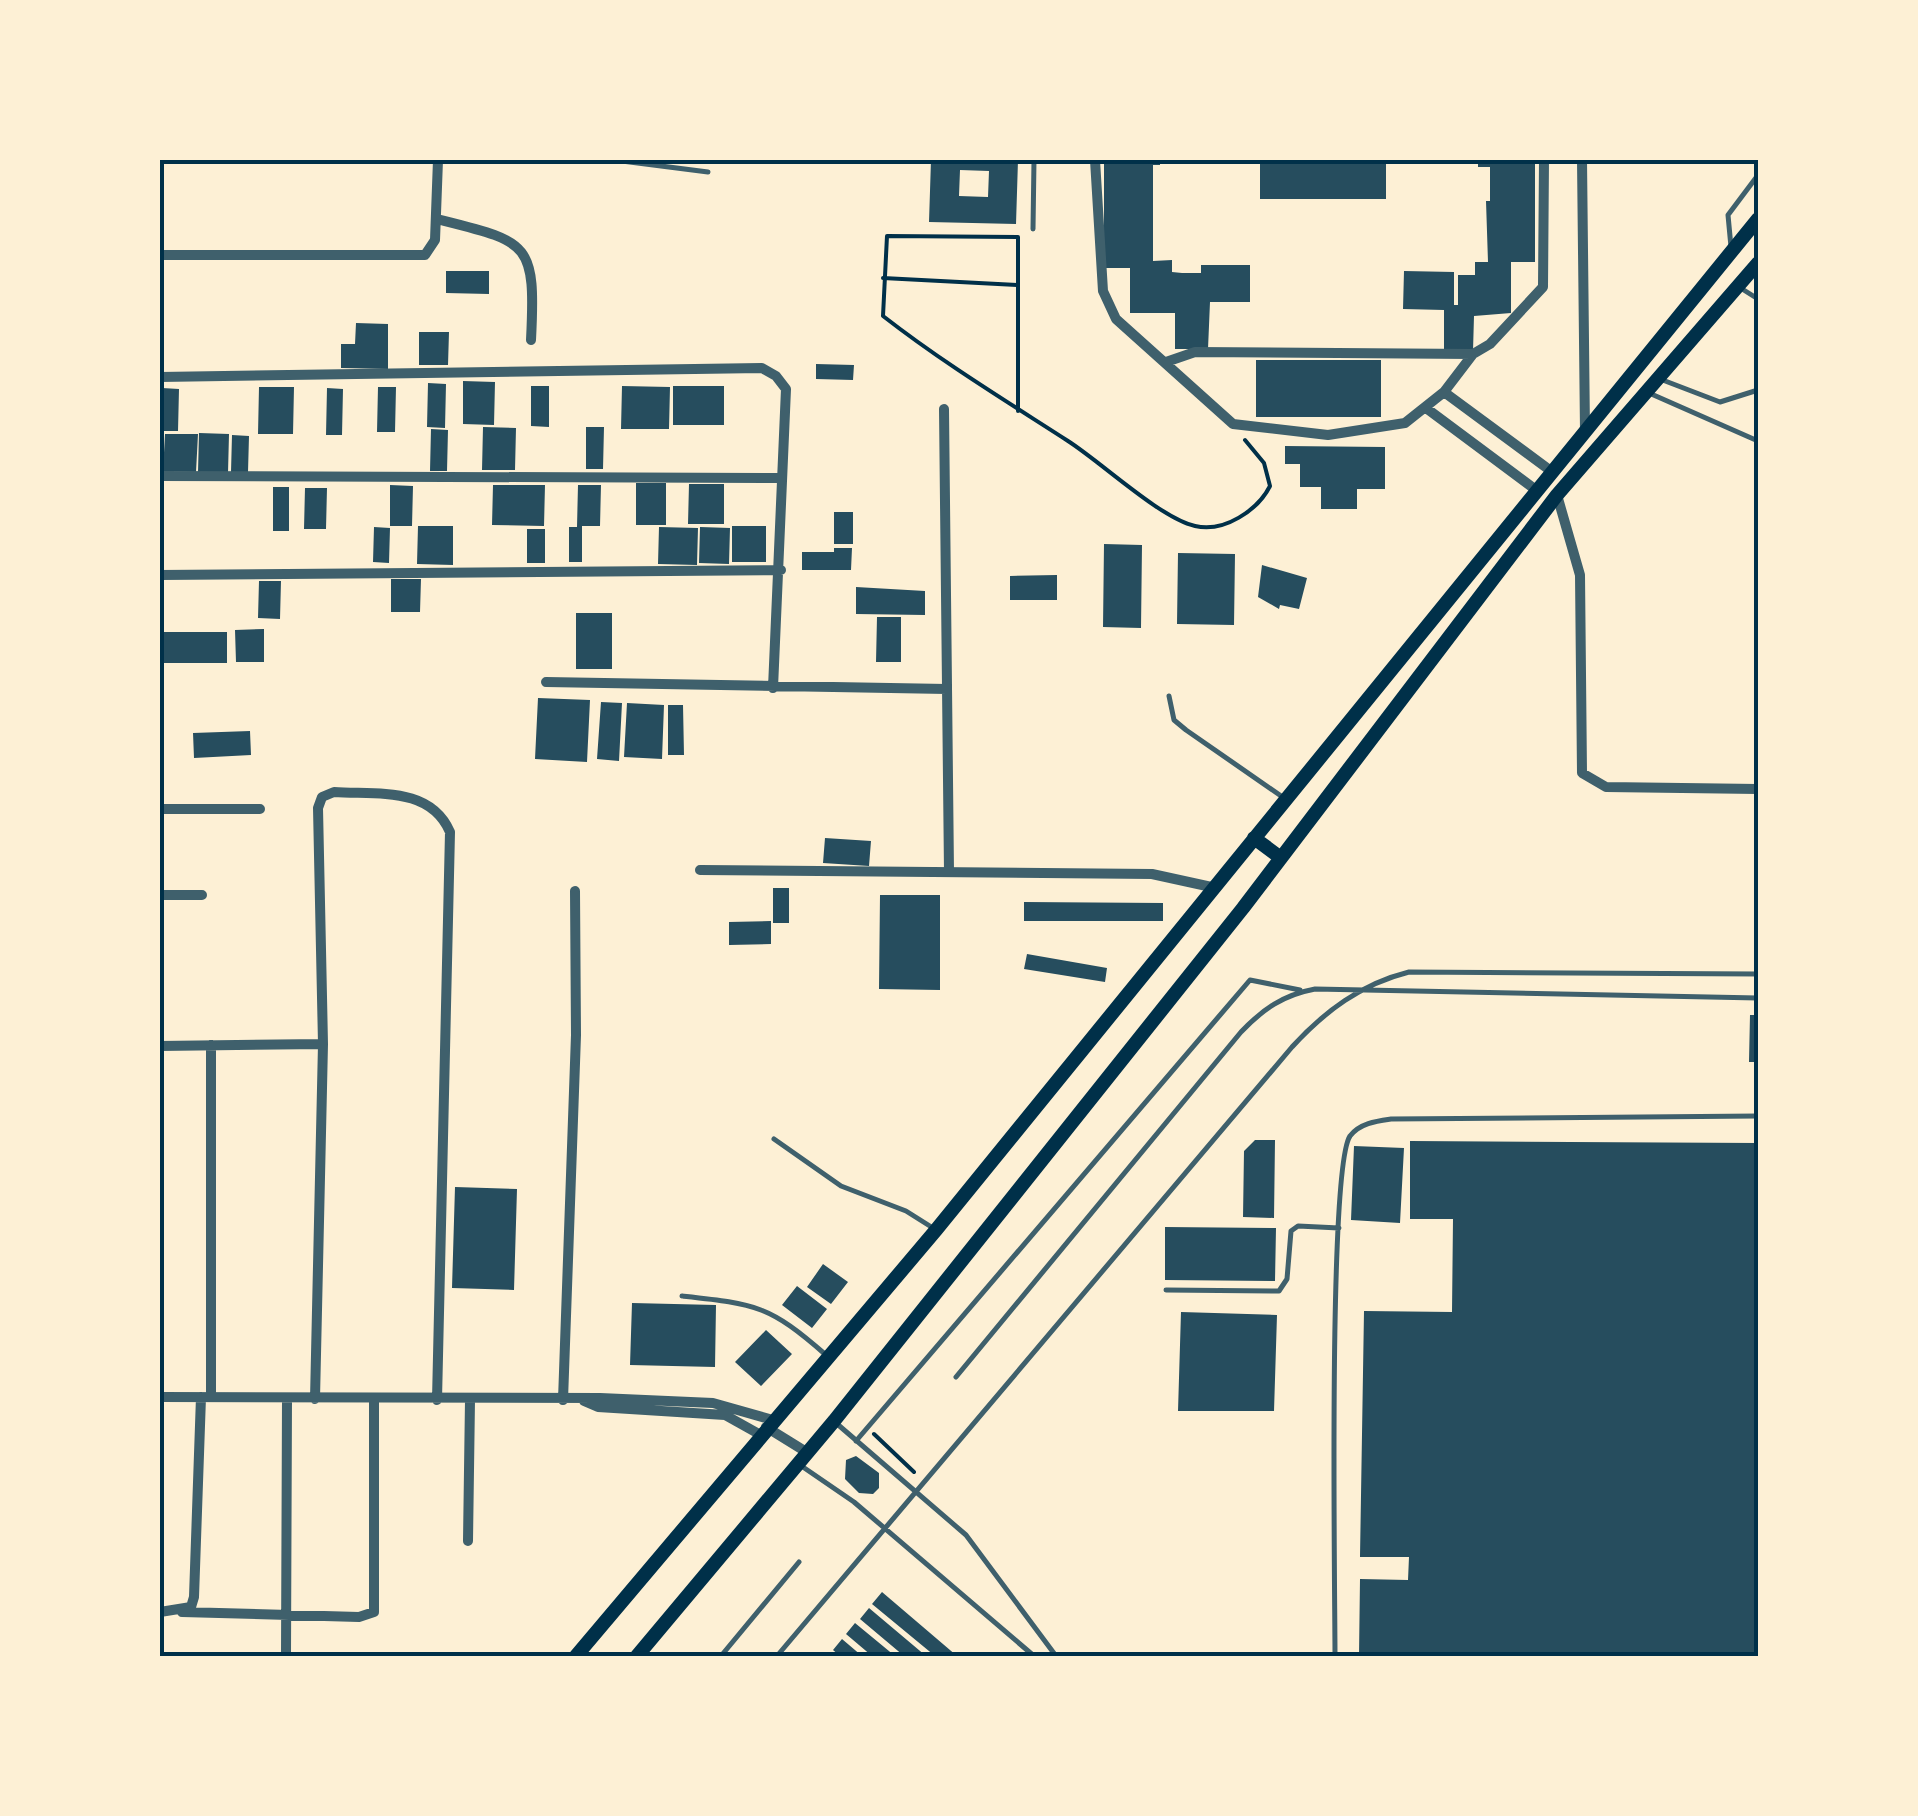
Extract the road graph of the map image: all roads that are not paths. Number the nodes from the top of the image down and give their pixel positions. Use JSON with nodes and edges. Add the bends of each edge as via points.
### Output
{"nodes":[{"id":1,"x":438,"y":160,"type":"edge"},
{"id":2,"x":614,"y":160,"type":"edge"},
{"id":3,"x":1034,"y":160,"type":"edge"},
{"id":4,"x":1095,"y":160,"type":"edge"},
{"id":5,"x":1544,"y":160,"type":"edge"},
{"id":6,"x":1582,"y":160,"type":"edge"},
{"id":7,"x":708,"y":172,"type":"dead end"},
{"id":8,"x":1758,"y":174,"type":"edge"},
{"id":9,"x":437,"y":219,"type":"junction"},
{"id":10,"x":1758,"y":219,"type":"edge"},
{"id":11,"x":1033,"y":229,"type":"dead end"},
{"id":12,"x":1732,"y":250,"type":"junction"},
{"id":13,"x":160,"y":255,"type":"edge"},
{"id":14,"x":1758,"y":263,"type":"edge"},
{"id":15,"x":1738,"y":286,"type":"junction"},
{"id":16,"x":1758,"y":299,"type":"edge"},
{"id":17,"x":530,"y":340,"type":"dead end"},
{"id":18,"x":1473,"y":354,"type":"junction"},
{"id":19,"x":1166,"y":362,"type":"junction"},
{"id":20,"x":160,"y":376,"type":"edge"},
{"id":21,"x":1658,"y":378,"type":"junction"},
{"id":22,"x":1758,"y":390,"type":"edge"},
{"id":23,"x":1444,"y":392,"type":"junction"},
{"id":24,"x":1646,"y":392,"type":"junction"},
{"id":25,"x":1426,"y":408,"type":"junction"},
{"id":26,"x":944,"y":409,"type":"dead end"},
{"id":27,"x":1585,"y":432,"type":"junction"},
{"id":28,"x":1758,"y":442,"type":"edge"},
{"id":29,"x":1551,"y":472,"type":"junction"},
{"id":30,"x":160,"y":476,"type":"edge"},
{"id":31,"x":782,"y":478,"type":"junction"},
{"id":32,"x":1536,"y":490,"type":"junction"},
{"id":33,"x":1556,"y":495,"type":"junction"},
{"id":34,"x":782,"y":570,"type":"junction"},
{"id":35,"x":160,"y":575,"type":"edge"},
{"id":36,"x":546,"y":682,"type":"dead end"},
{"id":37,"x":774,"y":688,"type":"junction"},
{"id":38,"x":947,"y":689,"type":"junction"},
{"id":39,"x":1168,"y":696,"type":"dead end"},
{"id":40,"x":1758,"y":789,"type":"edge"},
{"id":41,"x":1284,"y":798,"type":"junction"},
{"id":42,"x":260,"y":809,"type":"dead end"},
{"id":43,"x":160,"y":810,"type":"edge"},
{"id":44,"x":1254,"y":838,"type":"junction"},
{"id":45,"x":1281,"y":858,"type":"junction"},
{"id":46,"x":700,"y":870,"type":"dead end"},
{"id":47,"x":949,"y":872,"type":"junction"},
{"id":48,"x":1216,"y":888,"type":"junction"},
{"id":49,"x":575,"y":891,"type":"dead end"},
{"id":50,"x":160,"y":895,"type":"edge"},
{"id":51,"x":202,"y":895,"type":"dead end"},
{"id":52,"x":1758,"y":974,"type":"edge"},
{"id":53,"x":1304,"y":990,"type":"junction"},
{"id":54,"x":1758,"y":998,"type":"edge"},
{"id":55,"x":322,"y":1044,"type":"junction"},
{"id":56,"x":211,"y":1045,"type":"junction"},
{"id":57,"x":160,"y":1046,"type":"edge"},
{"id":58,"x":1758,"y":1116,"type":"edge"},
{"id":59,"x":774,"y":1139,"type":"dead end"},
{"id":60,"x":1339,"y":1228,"type":"junction"},
{"id":61,"x":936,"y":1230,"type":"junction"},
{"id":62,"x":1166,"y":1290,"type":"dead end"},
{"id":63,"x":682,"y":1296,"type":"dead end"},
{"id":64,"x":828,"y":1357,"type":"junction"},
{"id":65,"x":956,"y":1377,"type":"dead end"},
{"id":66,"x":160,"y":1397,"type":"edge"},
{"id":67,"x":206,"y":1398,"type":"junction"},
{"id":68,"x":287,"y":1398,"type":"junction"},
{"id":69,"x":315,"y":1398,"type":"junction"},
{"id":70,"x":374,"y":1399,"type":"junction"},
{"id":71,"x":437,"y":1400,"type":"junction"},
{"id":72,"x":470,"y":1400,"type":"junction"},
{"id":73,"x":564,"y":1400,"type":"junction"},
{"id":74,"x":583,"y":1401,"type":"junction"},
{"id":75,"x":834,"y":1422,"type":"junction"},
{"id":76,"x":766,"y":1427,"type":"junction"},
{"id":77,"x":856,"y":1440,"type":"junction"},
{"id":78,"x":803,"y":1458,"type":"junction"},
{"id":79,"x":468,"y":1541,"type":"dead end"},
{"id":80,"x":799,"y":1562,"type":"dead end"},
{"id":81,"x":160,"y":1612,"type":"edge"},
{"id":82,"x":182,"y":1612,"type":"junction"},
{"id":83,"x":286,"y":1614,"type":"junction"},
{"id":84,"x":286,"y":1656,"type":"edge"},
{"id":85,"x":576,"y":1656,"type":"edge"},
{"id":86,"x":637,"y":1656,"type":"edge"},
{"id":87,"x":721,"y":1656,"type":"edge"},
{"id":88,"x":777,"y":1656,"type":"edge"},
{"id":89,"x":1034,"y":1656,"type":"edge"},
{"id":90,"x":1056,"y":1656,"type":"edge"},
{"id":91,"x":1335,"y":1656,"type":"edge"}],
"edges":[{"from":1,"to":9,"type":"street"},
{"from":2,"to":7,"type":"lane"},
{"from":3,"to":11,"type":"lane"},
{"from":4,"to":19,"type":"street","via":[[1103,291],[1116,319]]},
{"from":5,"to":18,"type":"street","via":[[1542,287]]},
{"from":6,"to":27,"type":"street"},
{"from":8,"to":12,"type":"lane","via":[[1728,215]]},
{"from":9,"to":13,"type":"street","via":[[431,250],[414,257]]},
{"from":9,"to":17,"type":"street","via":[[512,239],[523,251],[532,279]]},
{"from":10,"to":12,"type":"main road"},
{"from":12,"to":27,"type":"main road"},
{"from":14,"to":15,"type":"main road"},
{"from":15,"to":16,"type":"lane"},
{"from":15,"to":21,"type":"main road"},
{"from":18,"to":19,"type":"street","via":[[1195,352]]},
{"from":18,"to":23,"type":"street"},
{"from":19,"to":25,"type":"street","via":[[1233,424],[1328,435],[1405,423]]},
{"from":20,"to":31,"type":"street","via":[[762,368],[786,389]]},
{"from":21,"to":22,"type":"lane","via":[[1720,402]]},
{"from":21,"to":24,"type":"main road"},
{"from":23,"to":25,"type":"street"},
{"from":23,"to":29,"type":"street"},
{"from":24,"to":28,"type":"lane"},
{"from":24,"to":33,"type":"main road"},
{"from":25,"to":32,"type":"street"},
{"from":26,"to":38,"type":"street"},
{"from":27,"to":29,"type":"main road"},
{"from":29,"to":32,"type":"main road"},
{"from":30,"to":31,"type":"street"},
{"from":31,"to":34,"type":"street"},
{"from":32,"to":41,"type":"main road"},
{"from":33,"to":40,"type":"street","via":[[1580,575],[1582,773],[1606,787]]},
{"from":33,"to":45,"type":"main road"},
{"from":34,"to":35,"type":"street"},
{"from":34,"to":37,"type":"street"},
{"from":36,"to":37,"type":"street"},
{"from":37,"to":38,"type":"street"},
{"from":38,"to":47,"type":"street"},
{"from":39,"to":41,"type":"lane","via":[[1174,720]]},
{"from":41,"to":44,"type":"main road"},
{"from":42,"to":43,"type":"street"},
{"from":44,"to":45,"type":"main road"},
{"from":44,"to":48,"type":"main road"},
{"from":45,"to":75,"type":"main road"},
{"from":46,"to":47,"type":"street"},
{"from":47,"to":48,"type":"street","via":[[1170,875]]},
{"from":48,"to":61,"type":"main road"},
{"from":49,"to":73,"type":"street"},
{"from":50,"to":51,"type":"street"},
{"from":52,"to":88,"type":"lane","via":[[1409,972],[1340,1002],[1292,1047]]},
{"from":53,"to":54,"type":"lane"},
{"from":53,"to":65,"type":"lane","via":[[1274,1002],[1241,1032]]},
{"from":53,"to":77,"type":"lane","via":[[1250,980]]},
{"from":55,"to":56,"type":"street"},
{"from":55,"to":69,"type":"street"},
{"from":55,"to":71,"type":"street","via":[[318,801],[334,792],[423,799],[450,832]]},
{"from":56,"to":57,"type":"street"},
{"from":56,"to":67,"type":"street"},
{"from":58,"to":60,"type":"lane","via":[[1370,1122],[1350,1137],[1343,1154]]},
{"from":59,"to":61,"type":"lane","via":[[842,1186]]},
{"from":60,"to":62,"type":"lane","via":[[1294,1228],[1280,1291]]},
{"from":60,"to":91,"type":"lane"},
{"from":61,"to":64,"type":"main road"},
{"from":63,"to":64,"type":"lane","via":[[763,1308]]},
{"from":64,"to":76,"type":"main road"},
{"from":66,"to":67,"type":"street"},
{"from":67,"to":68,"type":"street"},
{"from":67,"to":82,"type":"street","via":[[194,1597]]},
{"from":68,"to":69,"type":"street"},
{"from":68,"to":83,"type":"street"},
{"from":69,"to":70,"type":"street"},
{"from":70,"to":71,"type":"street"},
{"from":70,"to":83,"type":"street","via":[[374,1612]]},
{"from":71,"to":72,"type":"street"},
{"from":72,"to":73,"type":"street"},
{"from":72,"to":79,"type":"street"},
{"from":73,"to":74,"type":"street"},
{"from":74,"to":76,"type":"street","via":[[725,1415]]},
{"from":74,"to":76,"type":"street","via":[[713,1403]]},
{"from":75,"to":77,"type":"lane"},
{"from":75,"to":78,"type":"main road"},
{"from":76,"to":78,"type":"street"},
{"from":76,"to":85,"type":"main road"},
{"from":77,"to":90,"type":"lane","via":[[966,1535]]},
{"from":78,"to":86,"type":"main road"},
{"from":78,"to":89,"type":"lane"},
{"from":80,"to":87,"type":"lane"},
{"from":81,"to":82,"type":"street"},
{"from":82,"to":83,"type":"street"},
{"from":83,"to":84,"type":"street"}]}
